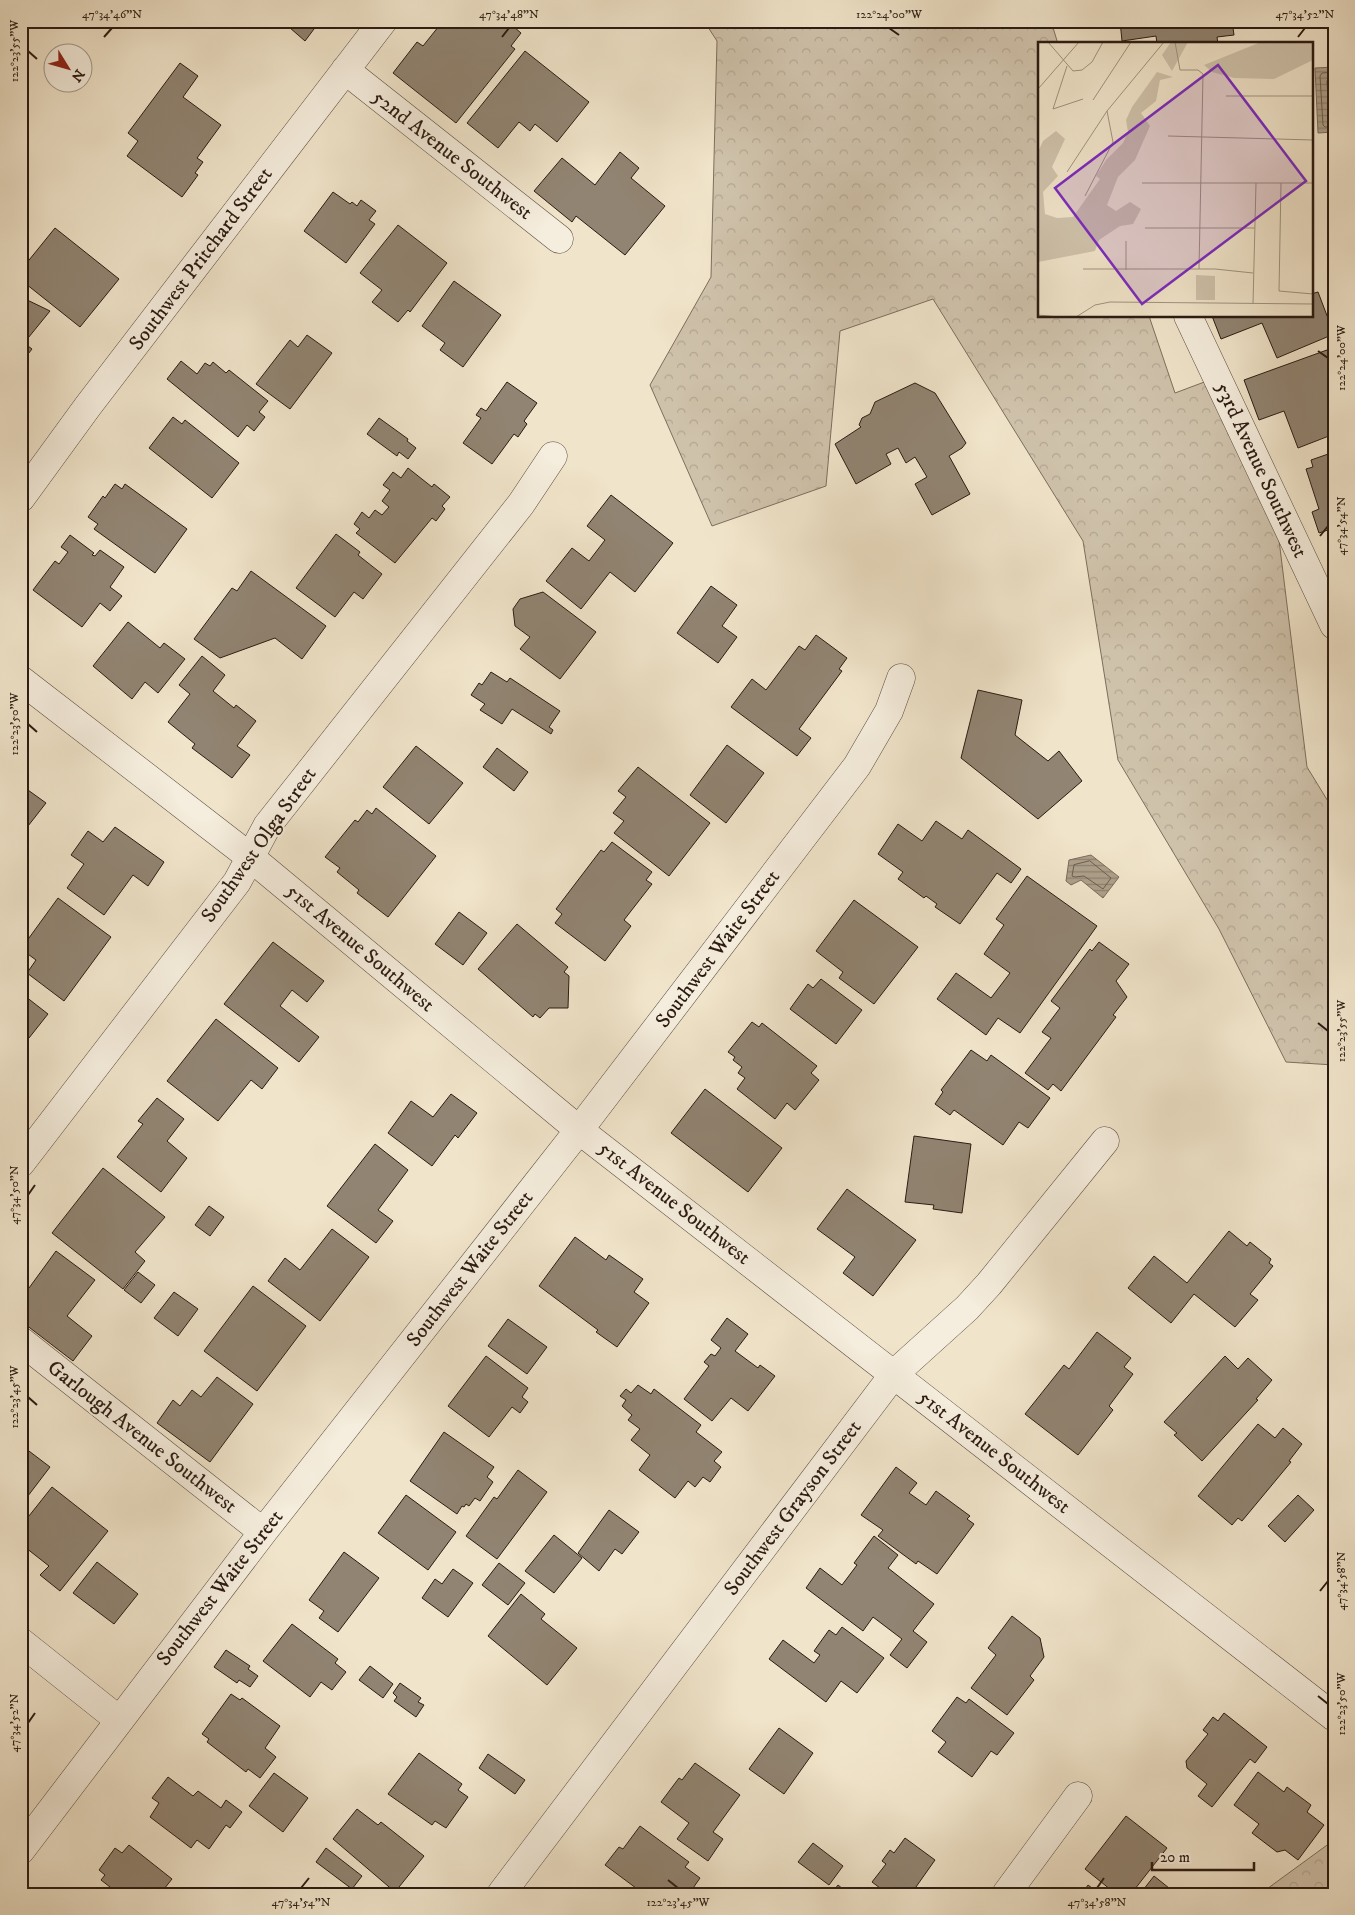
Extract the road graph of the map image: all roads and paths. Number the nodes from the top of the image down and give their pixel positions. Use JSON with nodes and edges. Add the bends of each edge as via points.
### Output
{"nodes":[{"id":1,"x":383,"y":21,"type":"edge"},
{"id":2,"x":345,"y":70,"type":"junction"},
{"id":3,"x":559,"y":239,"type":"dead end"},
{"id":4,"x":1189,"y":318,"type":"edge"},
{"id":5,"x":553,"y":456,"type":"dead end"},
{"id":6,"x":21,"y":498,"type":"edge"},
{"id":7,"x":1334,"y":624,"type":"edge"},
{"id":8,"x":902,"y":678,"type":"dead end"},
{"id":9,"x":21,"y":680,"type":"edge"},
{"id":10,"x":250,"y":857,"type":"junction"},
{"id":11,"x":580,"y":1130,"type":"junction"},
{"id":12,"x":1105,"y":1141,"type":"dead end"},
{"id":13,"x":21,"y":1163,"type":"edge"},
{"id":14,"x":21,"y":1341,"type":"edge"},
{"id":15,"x":894,"y":1374,"type":"junction"},
{"id":16,"x":263,"y":1532,"type":"junction"},
{"id":17,"x":21,"y":1642,"type":"edge"},
{"id":18,"x":1334,"y":1717,"type":"edge"},
{"id":19,"x":119,"y":1720,"type":"junction"},
{"id":20,"x":1078,"y":1796,"type":"dead end"},
{"id":21,"x":21,"y":1850,"type":"edge"},
{"id":22,"x":501,"y":1894,"type":"edge"},
{"id":23,"x":1006,"y":1894,"type":"edge"}],
"edges":[{"from":1,"to":2,"type":"street","name":"Southwest Pritchard Street"},
{"from":2,"to":3,"type":"street","name":"52nd Avenue Southwest"},
{"from":2,"to":6,"type":"street","name":"Southwest Pritchard Street"},
{"from":4,"to":7,"type":"street","name":"53rd Avenue Southwest"},
{"from":5,"to":10,"type":"street","name":"Southwest Olga Street","via":[[521,504],[267,826]]},
{"from":8,"to":11,"type":"street","name":"Southwest Waite Street","via":[[888,711],[857,766]]},
{"from":9,"to":10,"type":"street","name":"51st Avenue Southwest"},
{"from":10,"to":11,"type":"street","name":"51st Avenue Southwest"},
{"from":10,"to":13,"type":"street","name":"Southwest Olga Street","via":[[237,882]]},
{"from":11,"to":15,"type":"street","name":"51st Avenue Southwest"},
{"from":11,"to":16,"type":"street","name":"Southwest Waite Street"},
{"from":12,"to":15,"type":"street","name":"Southwest Grayson Street","via":[[989,1284]]},
{"from":14,"to":16,"type":"street","name":"Garlough Avenue Southwest"},
{"from":15,"to":18,"type":"street","name":"51st Avenue Southwest"},
{"from":15,"to":22,"type":"street","name":"Southwest Grayson Street"},
{"from":16,"to":19,"type":"street","name":"Southwest Waite Street"},
{"from":17,"to":19,"type":"street"},
{"from":19,"to":21,"type":"street","name":"Southwest Waite Street"},
{"from":20,"to":23,"type":"street"}]}
